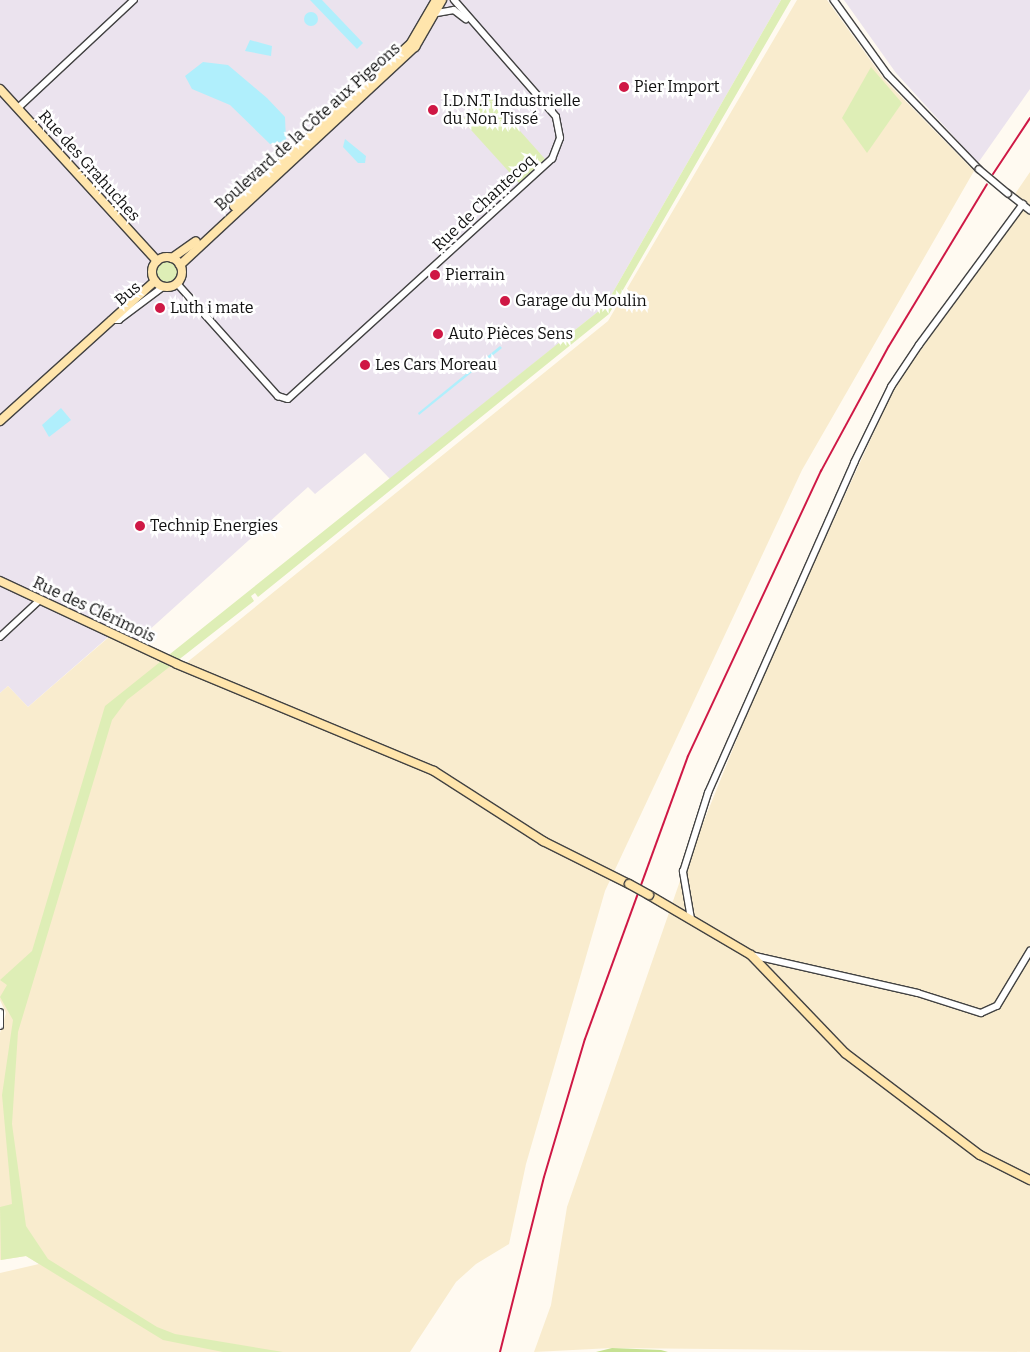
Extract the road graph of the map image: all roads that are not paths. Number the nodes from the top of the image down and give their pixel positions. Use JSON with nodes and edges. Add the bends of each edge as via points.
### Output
{"nodes":[{"id":1,"x":134,"y":0,"type":"edge"},
{"id":2,"x":436,"y":0,"type":"edge"},
{"id":3,"x":442,"y":0,"type":"edge"},
{"id":4,"x":454,"y":0,"type":"edge"},
{"id":5,"x":834,"y":0,"type":"edge"},
{"id":6,"x":437,"y":13,"type":"junction"},
{"id":7,"x":489,"y":41,"type":"junction"},
{"id":8,"x":0,"y":89,"type":"edge"},
{"id":9,"x":18,"y":108,"type":"junction"},
{"id":10,"x":1023,"y":204,"type":"junction"},
{"id":11,"x":1030,"y":210,"type":"edge"},
{"id":12,"x":172,"y":258,"type":"junction"},
{"id":13,"x":157,"y":261,"type":"junction"},
{"id":14,"x":180,"y":266,"type":"junction"},
{"id":15,"x":155,"y":281,"type":"junction"},
{"id":16,"x":177,"y":283,"type":"junction"},
{"id":17,"x":163,"y":287,"type":"junction"},
{"id":18,"x":111,"y":320,"type":"junction"},
{"id":19,"x":0,"y":421,"type":"edge"},
{"id":20,"x":0,"y":581,"type":"edge"},
{"id":21,"x":40,"y":600,"type":"junction"},
{"id":22,"x":0,"y":638,"type":"edge"},
{"id":23,"x":691,"y":919,"type":"junction"},
{"id":24,"x":1030,"y":951,"type":"edge"},
{"id":25,"x":751,"y":955,"type":"junction"},
{"id":26,"x":0,"y":1012,"type":"edge"},
{"id":27,"x":0,"y":1026,"type":"edge"},
{"id":28,"x":1030,"y":1180,"type":"edge"}],
"edges":[{"from":1,"to":9,"type":"street"},
{"from":2,"to":12,"type":"street","name":"Boulevard de la Côte aux Pigeons","via":[[411,43]]},
{"from":3,"to":6,"type":"street","name":"Boulevard de la Côte aux Pigeons"},
{"from":4,"to":7,"type":"street","name":"Rue de Chantecoq"},
{"from":5,"to":10,"type":"street","bridge":true,"via":[[894,82],[979,170]]},
{"from":6,"to":7,"type":"street","via":[[460,13]]},
{"from":6,"to":14,"type":"street","name":"Boulevard de la Côte aux Pigeons","via":[[415,48]]},
{"from":7,"to":16,"type":"street","name":"Rue de Chantecoq","via":[[556,117],[560,138],[554,156],[286,399]]},
{"from":8,"to":9,"type":"street","name":"Rue des Grahuches"},
{"from":9,"to":13,"type":"street","name":"Rue des Grahuches"},
{"from":10,"to":11,"type":"street"},
{"from":10,"to":23,"type":"street","via":[[905,366],[854,463],[708,793],[683,872]]},
{"from":12,"to":13,"type":"street"},
{"from":12,"to":14,"type":"street"},
{"from":13,"to":15,"type":"street","via":[[152,273]]},
{"from":14,"to":16,"type":"street"},
{"from":15,"to":17,"type":"street"},
{"from":15,"to":18,"type":"street"},
{"from":16,"to":17,"type":"street"},
{"from":17,"to":18,"type":"street","name":"Bus","via":[[120,320]]},
{"from":18,"to":19,"type":"street"},
{"from":20,"to":21,"type":"street","name":"Rue des Clérimois"},
{"from":21,"to":22,"type":"street"},
{"from":21,"to":23,"type":"street","name":"Rue des Clérimois","bridge":true,"via":[[177,664],[434,771],[543,841]]},
{"from":23,"to":25,"type":"street","name":"Rue des Clérimois"},
{"from":24,"to":25,"type":"street","via":[[997,1006],[981,1013],[918,993]]},
{"from":25,"to":28,"type":"street","name":"Rue des Clérimois","via":[[845,1053],[980,1154]]},
{"from":26,"to":27,"type":"street"}]}
